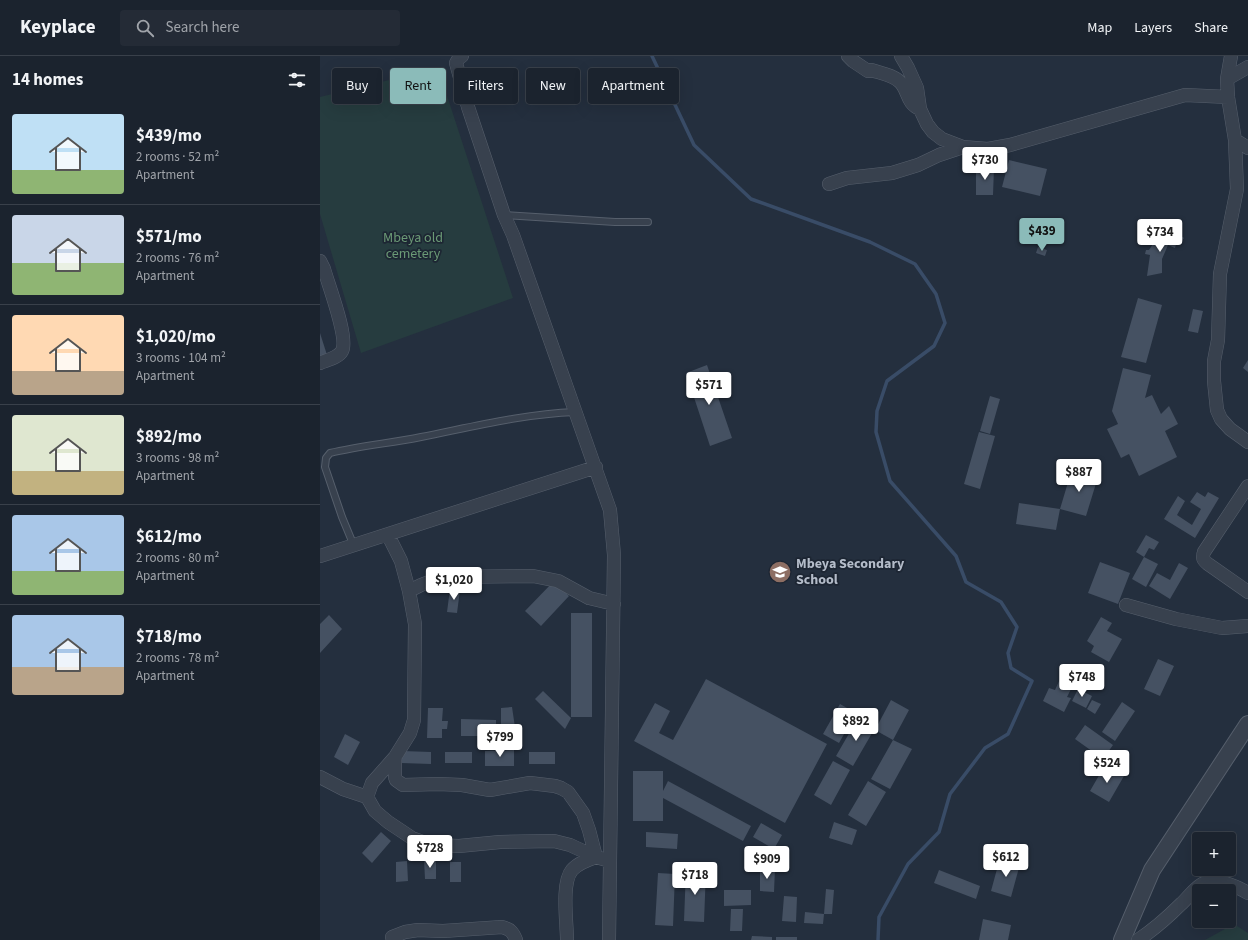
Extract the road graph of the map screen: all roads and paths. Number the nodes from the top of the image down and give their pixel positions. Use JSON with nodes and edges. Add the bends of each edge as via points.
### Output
{"nodes":[{"id":1,"x":848,"y":56,"type":"edge"},
{"id":2,"x":901,"y":56,"type":"edge"},
{"id":3,"x":1231,"y":56,"type":"edge"},
{"id":4,"x":458,"y":57,"type":"edge"},
{"id":5,"x":1248,"y":67,"type":"edge"},
{"id":6,"x":1227,"y":80,"type":"junction"},
{"id":7,"x":1228,"y":97,"type":"junction"},
{"id":8,"x":920,"y":108,"type":"junction"},
{"id":9,"x":1235,"y":140,"type":"junction"},
{"id":10,"x":964,"y":147,"type":"junction"},
{"id":11,"x":1248,"y":148,"type":"edge"},
{"id":12,"x":829,"y":184,"type":"dead end"},
{"id":13,"x":504,"y":215,"type":"junction"},
{"id":14,"x":648,"y":222,"type":"dead end"},
{"id":15,"x":320,"y":261,"type":"edge"},
{"id":16,"x":320,"y":363,"type":"edge"},
{"id":17,"x":575,"y":412,"type":"junction"},
{"id":18,"x":1248,"y":442,"type":"edge"},
{"id":19,"x":596,"y":467,"type":"junction"},
{"id":20,"x":1248,"y":486,"type":"edge"},
{"id":21,"x":388,"y":535,"type":"junction"},
{"id":22,"x":354,"y":546,"type":"junction"},
{"id":23,"x":320,"y":556,"type":"edge"},
{"id":24,"x":410,"y":591,"type":"junction"},
{"id":25,"x":1248,"y":592,"type":"edge"},
{"id":26,"x":614,"y":604,"type":"junction"},
{"id":27,"x":1126,"y":605,"type":"dead end"},
{"id":28,"x":1248,"y":626,"type":"edge"},
{"id":29,"x":1248,"y":724,"type":"edge"},
{"id":30,"x":395,"y":757,"type":"junction"},
{"id":31,"x":320,"y":777,"type":"edge"},
{"id":32,"x":367,"y":797,"type":"junction"},
{"id":33,"x":596,"y":857,"type":"junction"},
{"id":34,"x":610,"y":861,"type":"junction"},
{"id":35,"x":1248,"y":893,"type":"edge"},
{"id":36,"x":392,"y":936,"type":"dead end"},
{"id":37,"x":516,"y":940,"type":"edge"},
{"id":38,"x":567,"y":940,"type":"edge"},
{"id":39,"x":610,"y":940,"type":"edge"},
{"id":40,"x":1122,"y":940,"type":"edge"},
{"id":41,"x":1138,"y":940,"type":"edge"}],
"edges":[{"from":1,"to":8,"type":"street","via":[[868,71],[893,77],[900,82],[912,104]]},
{"from":2,"to":8,"type":"street","via":[[917,88]]},
{"from":3,"to":6,"type":"street"},
{"from":4,"to":13,"type":"street","via":[[456,63],[468,107]]},
{"from":5,"to":6,"type":"street"},
{"from":6,"to":7,"type":"street"},
{"from":7,"to":9,"type":"street"},
{"from":7,"to":10,"type":"street","via":[[1185,95],[1010,145],[988,149]]},
{"from":8,"to":10,"type":"street","via":[[933,132],[942,139]]},
{"from":9,"to":11,"type":"street"},
{"from":9,"to":18,"type":"street","via":[[1237,189],[1220,274],[1214,381],[1217,410],[1221,419]]},
{"from":10,"to":12,"type":"street","via":[[898,171],[847,178]]},
{"from":13,"to":14,"type":"lane"},
{"from":13,"to":17,"type":"street","via":[[514,235]]},
{"from":15,"to":16,"type":"street","via":[[343,331],[342,351],[338,356]]},
{"from":17,"to":19,"type":"street"},
{"from":17,"to":22,"type":"lane","via":[[527,417],[330,453],[326,458],[325,467]]},
{"from":19,"to":21,"type":"street"},
{"from":19,"to":26,"type":"street","via":[[610,510],[614,555]]},
{"from":20,"to":25,"type":"street","via":[[1202,557]]},
{"from":21,"to":22,"type":"street"},
{"from":21,"to":24,"type":"street"},
{"from":22,"to":23,"type":"street"},
{"from":24,"to":26,"type":"street","via":[[442,577],[533,576],[558,581],[589,598]]},
{"from":24,"to":30,"type":"street","via":[[415,624],[414,720],[410,733]]},
{"from":26,"to":34,"type":"street"},
{"from":27,"to":28,"type":"street","via":[[1222,628]]},
{"from":29,"to":40,"type":"street","via":[[1152,870]]},
{"from":30,"to":32,"type":"street","via":[[372,783]]},
{"from":30,"to":33,"type":"street","via":[[394,777],[404,785],[462,785],[490,790],[530,783],[562,788],[568,792],[583,813]]},
{"from":31,"to":32,"type":"street","via":[[343,789]]},
{"from":32,"to":33,"type":"street","via":[[375,811],[388,822],[412,838],[431,845],[554,841]]},
{"from":33,"to":34,"type":"street"},
{"from":33,"to":38,"type":"street","via":[[576,866],[568,876],[565,892]]},
{"from":34,"to":39,"type":"street"},
{"from":35,"to":41,"type":"street","via":[[1234,885],[1218,881],[1202,883]]},
{"from":36,"to":37,"type":"street","via":[[418,930],[502,927],[509,929]]}]}
